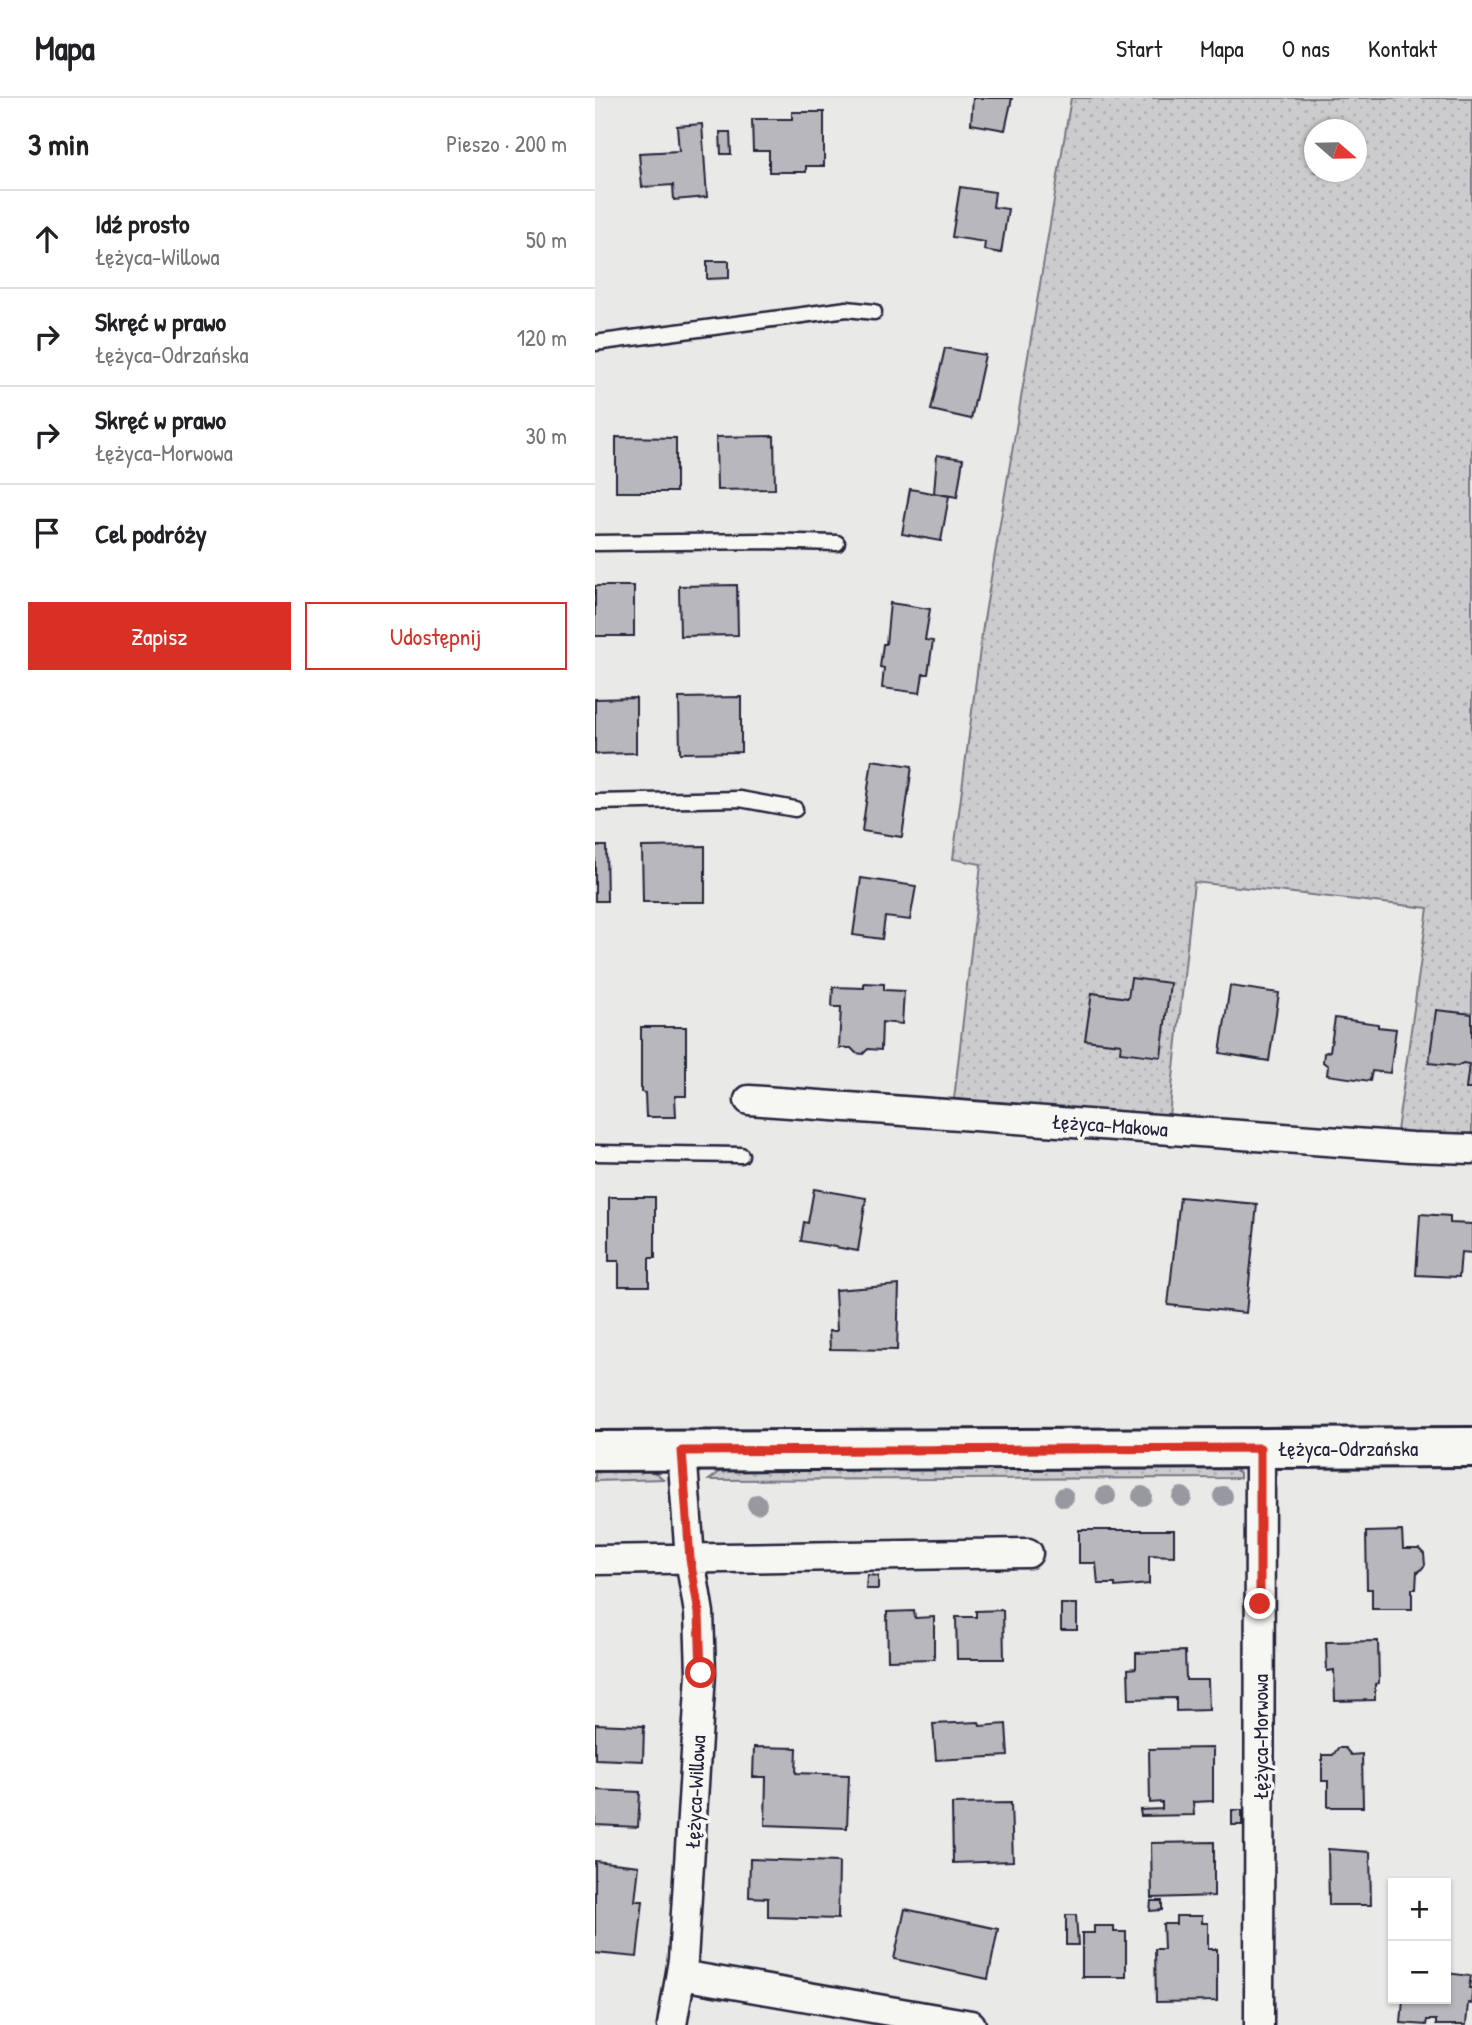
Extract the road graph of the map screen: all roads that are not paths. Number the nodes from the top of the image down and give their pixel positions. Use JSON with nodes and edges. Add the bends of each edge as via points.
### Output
{"nodes":[{"id":1,"x":874,"y":312,"type":"dead end"},
{"id":2,"x":595,"y":343,"type":"edge"},
{"id":3,"x":595,"y":543,"type":"edge"},
{"id":4,"x":837,"y":543,"type":"dead end"},
{"id":5,"x":595,"y":802,"type":"edge"},
{"id":6,"x":795,"y":809,"type":"dead end"},
{"id":7,"x":749,"y":1100,"type":"dead end"},
{"id":8,"x":1472,"y":1149,"type":"edge"},
{"id":9,"x":595,"y":1153,"type":"edge"},
{"id":10,"x":741,"y":1155,"type":"dead end"},
{"id":11,"x":1472,"y":1447,"type":"edge"},
{"id":12,"x":1260,"y":1448,"type":"junction"},
{"id":13,"x":595,"y":1451,"type":"edge"},
{"id":14,"x":682,"y":1451,"type":"junction"},
{"id":15,"x":1028,"y":1553,"type":"dead end"},
{"id":16,"x":690,"y":1559,"type":"junction"},
{"id":17,"x":595,"y":1560,"type":"edge"},
{"id":18,"x":681,"y":1975,"type":"junction"},
{"id":19,"x":672,"y":2025,"type":"edge"},
{"id":20,"x":971,"y":2025,"type":"edge"},
{"id":21,"x":1259,"y":2025,"type":"edge"}],
"edges":[{"from":1,"to":2,"type":"lane","via":[[846,309]]},
{"from":3,"to":4,"type":"lane"},
{"from":5,"to":6,"type":"lane","via":[[740,799]]},
{"from":7,"to":8,"type":"street","name":"Łężyca-Makowa"},
{"from":9,"to":10,"type":"lane"},
{"from":11,"to":12,"type":"main road","name":"Łężyca-Odrzańska"},
{"from":12,"to":14,"type":"main road","name":"Łężyca-Odrzańska"},
{"from":12,"to":21,"type":"street","name":"Łężyca-Morwowa"},
{"from":13,"to":14,"type":"main road","name":"Łężyca-Odrzańska"},
{"from":14,"to":16,"type":"street","name":"Łężyca-Willowa"},
{"from":15,"to":16,"type":"street"},
{"from":16,"to":17,"type":"street"},
{"from":16,"to":18,"type":"street","name":"Łężyca-Willowa","via":[[699,1613],[701,1673]]},
{"from":18,"to":19,"type":"street","name":"Łężyca-Willowa"},
{"from":18,"to":20,"type":"street"}]}
